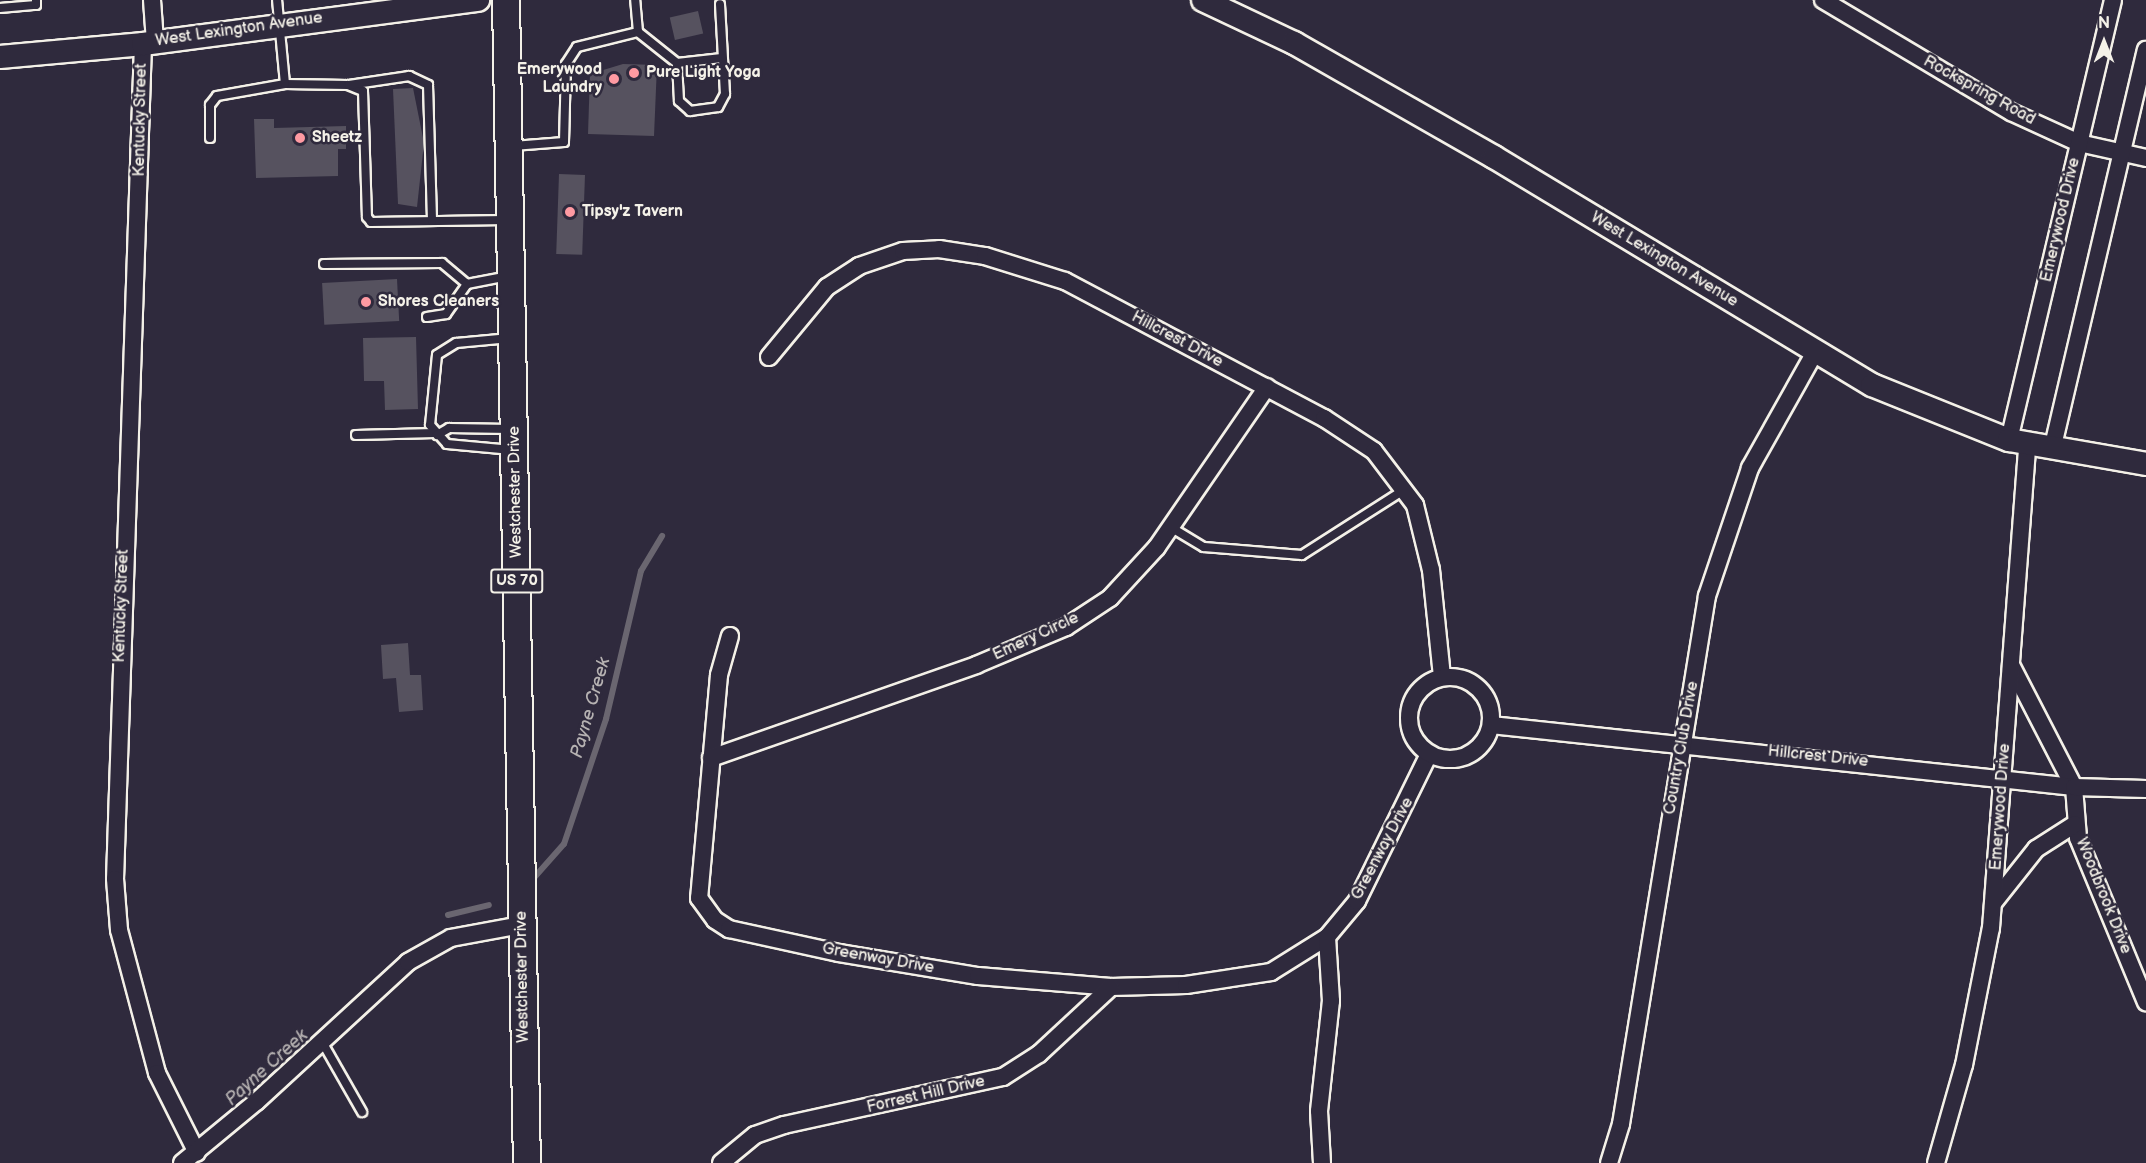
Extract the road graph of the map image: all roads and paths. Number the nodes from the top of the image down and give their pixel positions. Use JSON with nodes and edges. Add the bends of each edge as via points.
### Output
{"nodes":[{"id":1,"x":36,"y":0,"type":"edge"},
{"id":2,"x":152,"y":0,"type":"edge"},
{"id":3,"x":277,"y":0,"type":"edge"},
{"id":4,"x":478,"y":0,"type":"edge"},
{"id":5,"x":506,"y":0,"type":"edge"},
{"id":6,"x":635,"y":0,"type":"edge"},
{"id":7,"x":1203,"y":0,"type":"edge"},
{"id":8,"x":1822,"y":0,"type":"edge"},
{"id":9,"x":2113,"y":0,"type":"edge"},
{"id":10,"x":719,"y":1,"type":"edge"},
{"id":11,"x":0,"y":8,"type":"edge"},
{"id":12,"x":280,"y":24,"type":"junction"},
{"id":13,"x":638,"y":32,"type":"junction"},
{"id":14,"x":149,"y":43,"type":"junction"},
{"id":15,"x":2146,"y":51,"type":"edge"},
{"id":16,"x":0,"y":57,"type":"edge"},
{"id":17,"x":722,"y":58,"type":"junction"},
{"id":18,"x":677,"y":63,"type":"junction"},
{"id":19,"x":285,"y":84,"type":"junction"},
{"id":20,"x":348,"y":85,"type":"junction"},
{"id":21,"x":210,"y":138,"type":"dead end"},
{"id":22,"x":2079,"y":143,"type":"junction"},
{"id":23,"x":509,"y":146,"type":"junction"},
{"id":24,"x":2121,"y":155,"type":"junction"},
{"id":25,"x":2146,"y":158,"type":"edge"},
{"id":26,"x":511,"y":220,"type":"junction"},
{"id":27,"x":432,"y":221,"type":"junction"},
{"id":28,"x":324,"y":264,"type":"dead end"},
{"id":29,"x":513,"y":275,"type":"junction"},
{"id":30,"x":467,"y":284,"type":"junction"},
{"id":31,"x":427,"y":317,"type":"dead end"},
{"id":32,"x":514,"y":337,"type":"junction"},
{"id":33,"x":1815,"y":352,"type":"junction"},
{"id":34,"x":769,"y":357,"type":"dead end"},
{"id":35,"x":1267,"y":387,"type":"junction"},
{"id":36,"x":436,"y":434,"type":"junction"},
{"id":37,"x":356,"y":435,"type":"dead end"},
{"id":38,"x":515,"y":440,"type":"junction"},
{"id":39,"x":2018,"y":442,"type":"junction"},
{"id":40,"x":2052,"y":450,"type":"junction"},
{"id":41,"x":2146,"y":464,"type":"edge"},
{"id":42,"x":1404,"y":490,"type":"junction"},
{"id":43,"x":1172,"y":528,"type":"junction"},
{"id":44,"x":729,"y":636,"type":"dead end"},
{"id":45,"x":2011,"y":664,"type":"junction"},
{"id":46,"x":1442,"y":677,"type":"junction"},
{"id":47,"x":1491,"y":725,"type":"junction"},
{"id":48,"x":1682,"y":743,"type":"junction"},
{"id":49,"x":1429,"y":754,"type":"junction"},
{"id":50,"x":711,"y":758,"type":"junction"},
{"id":51,"x":2003,"y":778,"type":"junction"},
{"id":52,"x":2074,"y":787,"type":"junction"},
{"id":53,"x":2146,"y":789,"type":"edge"},
{"id":54,"x":2075,"y":824,"type":"junction"},
{"id":55,"x":1994,"y":903,"type":"junction"},
{"id":56,"x":521,"y":925,"type":"junction"},
{"id":57,"x":1327,"y":937,"type":"junction"},
{"id":58,"x":1111,"y":987,"type":"junction"},
{"id":59,"x":2146,"y":1002,"type":"edge"},
{"id":60,"x":321,"y":1039,"type":"junction"},
{"id":61,"x":362,"y":1113,"type":"dead end"},
{"id":62,"x":197,"y":1153,"type":"junction"},
{"id":63,"x":182,"y":1163,"type":"edge"},
{"id":64,"x":527,"y":1163,"type":"edge"},
{"id":65,"x":721,"y":1163,"type":"edge"},
{"id":66,"x":1322,"y":1163,"type":"edge"},
{"id":67,"x":1609,"y":1163,"type":"edge"},
{"id":68,"x":1936,"y":1163,"type":"edge"}],
"edges":[{"from":1,"to":11,"type":"lane","via":[[36,6]]},
{"from":2,"to":14,"type":"street","name":"Kentucky Street"},
{"from":3,"to":12,"type":"lane"},
{"from":4,"to":12,"type":"street","name":"West Lexington Avenue"},
{"from":5,"to":23,"type":"main road","name":"Westchester Drive","number":"US 70"},
{"from":6,"to":13,"type":"lane"},
{"from":7,"to":33,"type":"street","name":"West Lexington Avenue","via":[[1294,43],[1494,157]]},
{"from":8,"to":22,"type":"street","name":"Rockspring Road","via":[[2011,112]]},
{"from":9,"to":22,"type":"street","name":"Emerywood Drive"},
{"from":10,"to":17,"type":"lane"},
{"from":12,"to":14,"type":"street","name":"West Lexington Avenue"},
{"from":12,"to":19,"type":"lane"},
{"from":13,"to":18,"type":"lane"},
{"from":13,"to":23,"type":"lane","via":[[577,47],[562,82],[564,142]]},
{"from":14,"to":16,"type":"street","name":"West Lexington Avenue"},
{"from":14,"to":62,"type":"street","name":"Kentucky Street","via":[[115,879],[121,941],[157,1073]]},
{"from":15,"to":24,"type":"street"},
{"from":17,"to":18,"type":"lane"},
{"from":17,"to":18,"type":"lane","via":[[725,94],[718,107],[700,110],[690,111],[679,100]]},
{"from":19,"to":20,"type":"lane"},
{"from":19,"to":21,"type":"lane","via":[[217,96],[210,105]]},
{"from":20,"to":27,"type":"lane","via":[[363,91],[368,112],[367,217],[371,222]]},
{"from":20,"to":27,"type":"lane","via":[[409,76],[428,85]]},
{"from":22,"to":24,"type":"street","name":"Rockspring Road"},
{"from":22,"to":39,"type":"street","name":"Emerywood Drive"},
{"from":23,"to":26,"type":"main road","name":"Westchester Drive","number":"US 70"},
{"from":24,"to":25,"type":"street","name":"Rockspring Road"},
{"from":24,"to":40,"type":"street"},
{"from":26,"to":27,"type":"lane"},
{"from":26,"to":29,"type":"main road","name":"Westchester Drive","number":"US 70"},
{"from":28,"to":30,"type":"lane","via":[[442,263]]},
{"from":29,"to":30,"type":"lane"},
{"from":29,"to":32,"type":"main road","name":"Westchester Drive","number":"US 70"},
{"from":30,"to":31,"type":"lane","via":[[446,314]]},
{"from":32,"to":36,"type":"lane","via":[[456,343],[437,355],[430,425]]},
{"from":32,"to":38,"type":"main road","name":"Westchester Drive","number":"US 70"},
{"from":33,"to":39,"type":"street","name":"West Lexington Avenue","via":[[1900,398]]},
{"from":33,"to":48,"type":"street","name":"Country Club Drive","via":[[1750,468],[1722,546],[1707,596]]},
{"from":34,"to":35,"type":"street","name":"Hillcrest Drive","via":[[827,287],[859,266],[903,251],[939,249],[985,256],[1065,281]]},
{"from":35,"to":42,"type":"street","name":"Hillcrest Drive","via":[[1374,451]]},
{"from":35,"to":43,"type":"street","name":"Emery Circle"},
{"from":36,"to":37,"type":"lane"},
{"from":36,"to":38,"type":"lane","via":[[448,428]]},
{"from":36,"to":38,"type":"lane","via":[[447,444]]},
{"from":38,"to":56,"type":"main road","name":"Westchester Drive","number":"US 70"},
{"from":39,"to":40,"type":"street","name":"West Lexington Avenue"},
{"from":39,"to":45,"type":"street","name":"Emerywood Drive"},
{"from":40,"to":41,"type":"street","name":"West Lexington Avenue"},
{"from":42,"to":43,"type":"lane","via":[[1302,555],[1204,546]]},
{"from":42,"to":46,"type":"street","name":"Hillcrest Drive","via":[[1415,505],[1431,570]]},
{"from":43,"to":50,"type":"street","name":"Emery Circle","via":[[1110,598],[1066,627],[740,752]]},
{"from":44,"to":50,"type":"street","name":"Greenway Drive","via":[[719,675]]},
{"from":45,"to":51,"type":"street","name":"Emerywood Drive"},
{"from":45,"to":52,"type":"street"},
{"from":46,"to":47,"type":"street","via":[[1479,688],[1487,699]]},
{"from":46,"to":49,"type":"street","via":[[1418,691],[1408,718],[1410,732]]},
{"from":47,"to":48,"type":"street","name":"Hillcrest Drive"},
{"from":47,"to":49,"type":"street","via":[[1486,738],[1467,755],[1455,759]]},
{"from":48,"to":51,"type":"street","name":"Hillcrest Drive"},
{"from":48,"to":67,"type":"street","name":"Country Club Drive","via":[[1621,1125]]},
{"from":49,"to":57,"type":"street","name":"Greenway Drive","via":[[1357,901]]},
{"from":50,"to":58,"type":"street","name":"Greenway Drive","via":[[697,882],[705,908],[729,929],[978,976]]},
{"from":51,"to":52,"type":"street","name":"Hillcrest Drive"},
{"from":51,"to":55,"type":"street","name":"Emerywood Drive"},
{"from":52,"to":53,"type":"street","name":"Hillcrest Drive"},
{"from":52,"to":54,"type":"street","name":"Woodbrook Drive"},
{"from":54,"to":55,"type":"street","via":[[2036,849]]},
{"from":54,"to":59,"type":"street","name":"Woodbrook Drive"},
{"from":55,"to":68,"type":"street","name":"Emerywood Drive","via":[[1981,990]]},
{"from":56,"to":60,"type":"street","via":[[451,938],[408,962]]},
{"from":56,"to":64,"type":"main road","name":"Westchester Drive","number":"US 70"},
{"from":57,"to":58,"type":"street","name":"Greenway Drive","via":[[1271,972],[1186,985]]},
{"from":57,"to":66,"type":"street","via":[[1331,1001],[1319,1111]]},
{"from":58,"to":65,"type":"street","name":"Forrest Hill Drive","via":[[1040,1054],[1003,1077],[784,1125],[755,1135]]},
{"from":60,"to":61,"type":"lane"},
{"from":60,"to":62,"type":"street"},
{"from":62,"to":63,"type":"street"}]}
